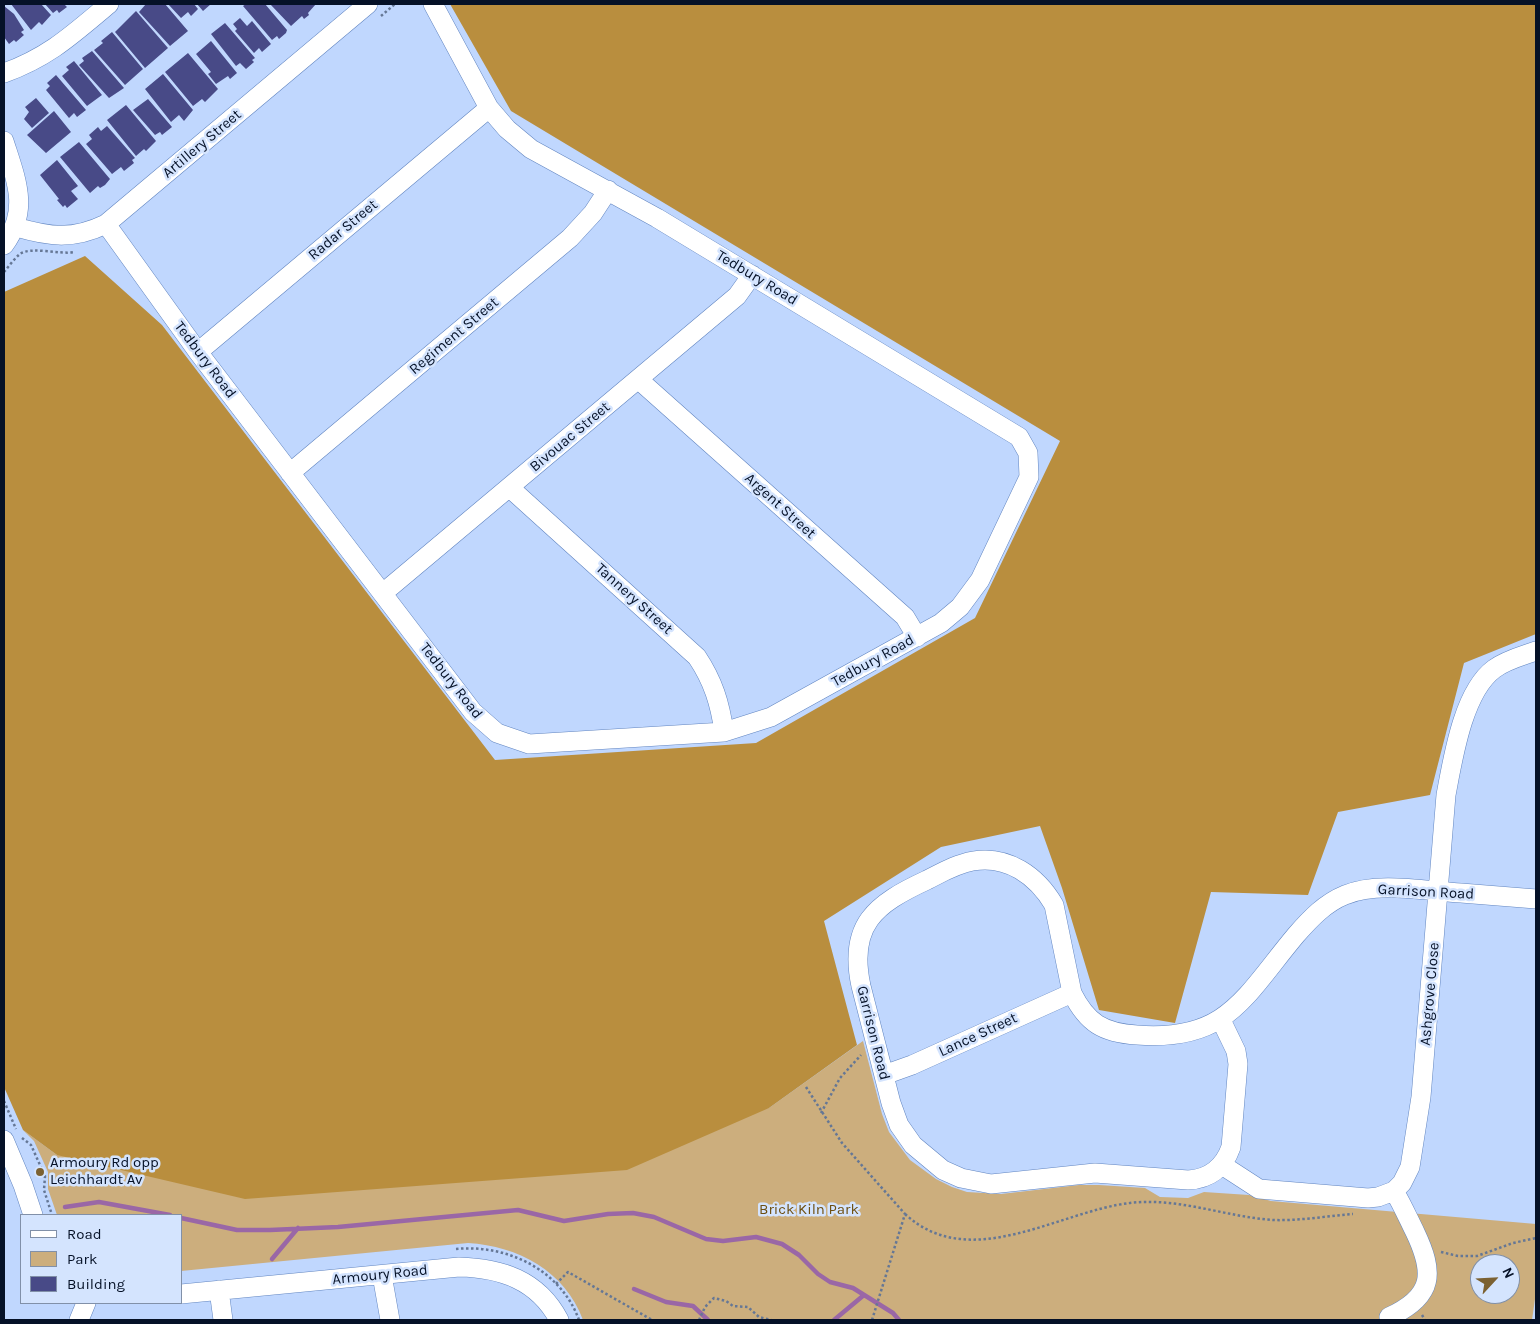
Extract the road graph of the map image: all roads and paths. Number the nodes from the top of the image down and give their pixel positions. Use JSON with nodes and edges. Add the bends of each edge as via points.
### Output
{"nodes":[{"id":1,"x":110,"y":4,"type":"edge"},
{"id":2,"x":368,"y":4,"type":"edge"},
{"id":3,"x":433,"y":4,"type":"edge"},
{"id":4,"x":4,"y":73,"type":"edge"},
{"id":5,"x":489,"y":108,"type":"junction"},
{"id":6,"x":4,"y":141,"type":"edge"},
{"id":7,"x":608,"y":190,"type":"junction"},
{"id":8,"x":106,"y":224,"type":"junction"},
{"id":9,"x":16,"y":227,"type":"junction"},
{"id":10,"x":4,"y":245,"type":"edge"},
{"id":11,"x":84,"y":250,"type":"dead end"},
{"id":12,"x":4,"y":272,"type":"edge"},
{"id":13,"x":752,"y":275,"type":"junction"},
{"id":14,"x":198,"y":352,"type":"junction"},
{"id":15,"x":639,"y":380,"type":"junction"},
{"id":16,"x":290,"y":473,"type":"junction"},
{"id":17,"x":510,"y":488,"type":"junction"},
{"id":18,"x":383,"y":593,"type":"junction"},
{"id":19,"x":917,"y":637,"type":"junction"},
{"id":20,"x":1536,"y":650,"type":"edge"},
{"id":21,"x":724,"y":732,"type":"junction"},
{"id":22,"x":1438,"y":892,"type":"junction"},
{"id":23,"x":1536,"y":899,"type":"edge"},
{"id":24,"x":1072,"y":993,"type":"junction"},
{"id":25,"x":1221,"y":1020,"type":"junction"},
{"id":26,"x":863,"y":1054,"type":"dead end"},
{"id":27,"x":884,"y":1074,"type":"junction"},
{"id":28,"x":806,"y":1086,"type":"dead end"},
{"id":29,"x":4,"y":1101,"type":"edge"},
{"id":30,"x":8,"y":1110,"type":"junction"},
{"id":31,"x":4,"y":1112,"type":"edge"},
{"id":32,"x":821,"y":1112,"type":"junction"},
{"id":33,"x":5,"y":1148,"type":"edge"},
{"id":34,"x":1222,"y":1165,"type":"junction"},
{"id":35,"x":1394,"y":1190,"type":"junction"},
{"id":36,"x":33,"y":1214,"type":"edge"},
{"id":37,"x":52,"y":1214,"type":"edge"},
{"id":38,"x":905,"y":1214,"type":"junction"},
{"id":39,"x":1356,"y":1214,"type":"dead end"},
{"id":40,"x":1536,"y":1238,"type":"edge"},
{"id":41,"x":1422,"y":1248,"type":"junction"},
{"id":42,"x":382,"y":1275,"type":"junction"},
{"id":43,"x":556,"y":1284,"type":"dead end"},
{"id":44,"x":219,"y":1290,"type":"junction"},
{"id":45,"x":182,"y":1294,"type":"edge"},
{"id":46,"x":86,"y":1304,"type":"edge"},
{"id":47,"x":1389,"y":1316,"type":"dead end"},
{"id":48,"x":79,"y":1320,"type":"edge"},
{"id":49,"x":223,"y":1320,"type":"edge"},
{"id":50,"x":390,"y":1320,"type":"edge"},
{"id":51,"x":559,"y":1320,"type":"edge"},
{"id":52,"x":652,"y":1320,"type":"edge"},
{"id":53,"x":699,"y":1320,"type":"edge"},
{"id":54,"x":771,"y":1320,"type":"edge"},
{"id":55,"x":872,"y":1320,"type":"edge"}],
"edges":[{"from":1,"to":4,"type":"street","via":[[53,50]]},
{"from":2,"to":8,"type":"street","name":"Artillery Street"},
{"from":3,"to":5,"type":"street","name":"Tedbury Road"},
{"from":5,"to":7,"type":"street","name":"Tedbury Road","via":[[531,149]]},
{"from":5,"to":14,"type":"street","name":"Radar Street"},
{"from":6,"to":9,"type":"street","via":[[19,194]]},
{"from":7,"to":13,"type":"street","name":"Tedbury Road"},
{"from":7,"to":16,"type":"street","name":"Regiment Street","via":[[593,213],[570,238]]},
{"from":8,"to":9,"type":"street","name":"Artillery Street","via":[[92,231],[63,236],[47,236]]},
{"from":8,"to":14,"type":"street","name":"Tedbury Road"},
{"from":9,"to":10,"type":"street"},
{"from":11,"to":12,"type":"path","via":[[66,254],[29,251],[22,253]]},
{"from":13,"to":15,"type":"street","name":"Bivouac Street","via":[[737,296]]},
{"from":13,"to":19,"type":"street","name":"Tedbury Road","via":[[1014,433],[1026,447],[1030,477],[980,580],[952,614]]},
{"from":14,"to":16,"type":"street","name":"Tedbury Road"},
{"from":15,"to":17,"type":"street","name":"Bivouac Street"},
{"from":15,"to":19,"type":"street","name":"Argent Street","via":[[905,617]]},
{"from":16,"to":18,"type":"street","name":"Tedbury Road"},
{"from":17,"to":18,"type":"street","name":"Bivouac Street"},
{"from":17,"to":21,"type":"street","name":"Tannery Street","via":[[697,657],[713,684]]},
{"from":18,"to":21,"type":"street","name":"Tedbury Road","via":[[473,712],[505,737],[536,744]]},
{"from":19,"to":21,"type":"street","name":"Tedbury Road","via":[[771,717]]},
{"from":20,"to":22,"type":"street","name":"Ashgrove Close","via":[[1495,668],[1474,689],[1446,795]]},
{"from":22,"to":23,"type":"street","name":"Garrison Road"},
{"from":22,"to":25,"type":"street","name":"Garrison Road","via":[[1378,888],[1358,890],[1331,902],[1299,932],[1240,1003]]},
{"from":22,"to":35,"type":"street","name":"Ashgrove Close","via":[[1421,1097],[1410,1167],[1402,1183]]},
{"from":24,"to":25,"type":"street","name":"Garrison Road","via":[[1091,1021],[1116,1033],[1174,1036],[1197,1031]]},
{"from":24,"to":27,"type":"street","name":"Lance Street","via":[[912,1065]]},
{"from":24,"to":27,"type":"street","name":"Garrison Road","via":[[1058,918],[1054,905],[1039,884],[1028,874],[1007,864],[983,860],[960,864],[891,897],[874,912],[862,932],[858,944],[858,970]]},
{"from":25,"to":34,"type":"street","via":[[1236,1051],[1238,1064],[1231,1147]]},
{"from":26,"to":32,"type":"path","via":[[840,1078]]},
{"from":27,"to":34,"type":"street","name":"Garrison Road","via":[[894,1113],[913,1145],[943,1170],[971,1181],[1000,1183],[1095,1173],[1197,1179]]},
{"from":28,"to":32,"type":"path"},
{"from":29,"to":30,"type":"path"},
{"from":30,"to":31,"type":"path"},
{"from":30,"to":37,"type":"path","via":[[19,1136],[31,1145],[45,1176],[44,1190]]},
{"from":32,"to":38,"type":"path","via":[[865,1171]]},
{"from":33,"to":36,"type":"street"},
{"from":34,"to":35,"type":"street","via":[[1259,1189],[1368,1198],[1378,1198]]},
{"from":35,"to":41,"type":"street"},
{"from":38,"to":39,"type":"path","via":[[935,1234],[980,1238],[1017,1234],[1115,1205],[1146,1202],[1274,1220]]},
{"from":38,"to":55,"type":"path"},
{"from":40,"to":41,"type":"path","via":[[1467,1257]]},
{"from":41,"to":47,"type":"street","via":[[1428,1269],[1425,1286],[1409,1305]]},
{"from":42,"to":44,"type":"street","name":"Armoury Road"},
{"from":42,"to":50,"type":"street"},
{"from":42,"to":51,"type":"street","name":"Armoury Road","via":[[459,1267],[502,1271],[536,1290]]},
{"from":43,"to":52,"type":"path","via":[[568,1272]]},
{"from":44,"to":45,"type":"street","name":"Armoury Road"},
{"from":44,"to":49,"type":"street"},
{"from":46,"to":48,"type":"street"},
{"from":53,"to":54,"type":"path","via":[[714,1298],[732,1306],[748,1307]]}]}
